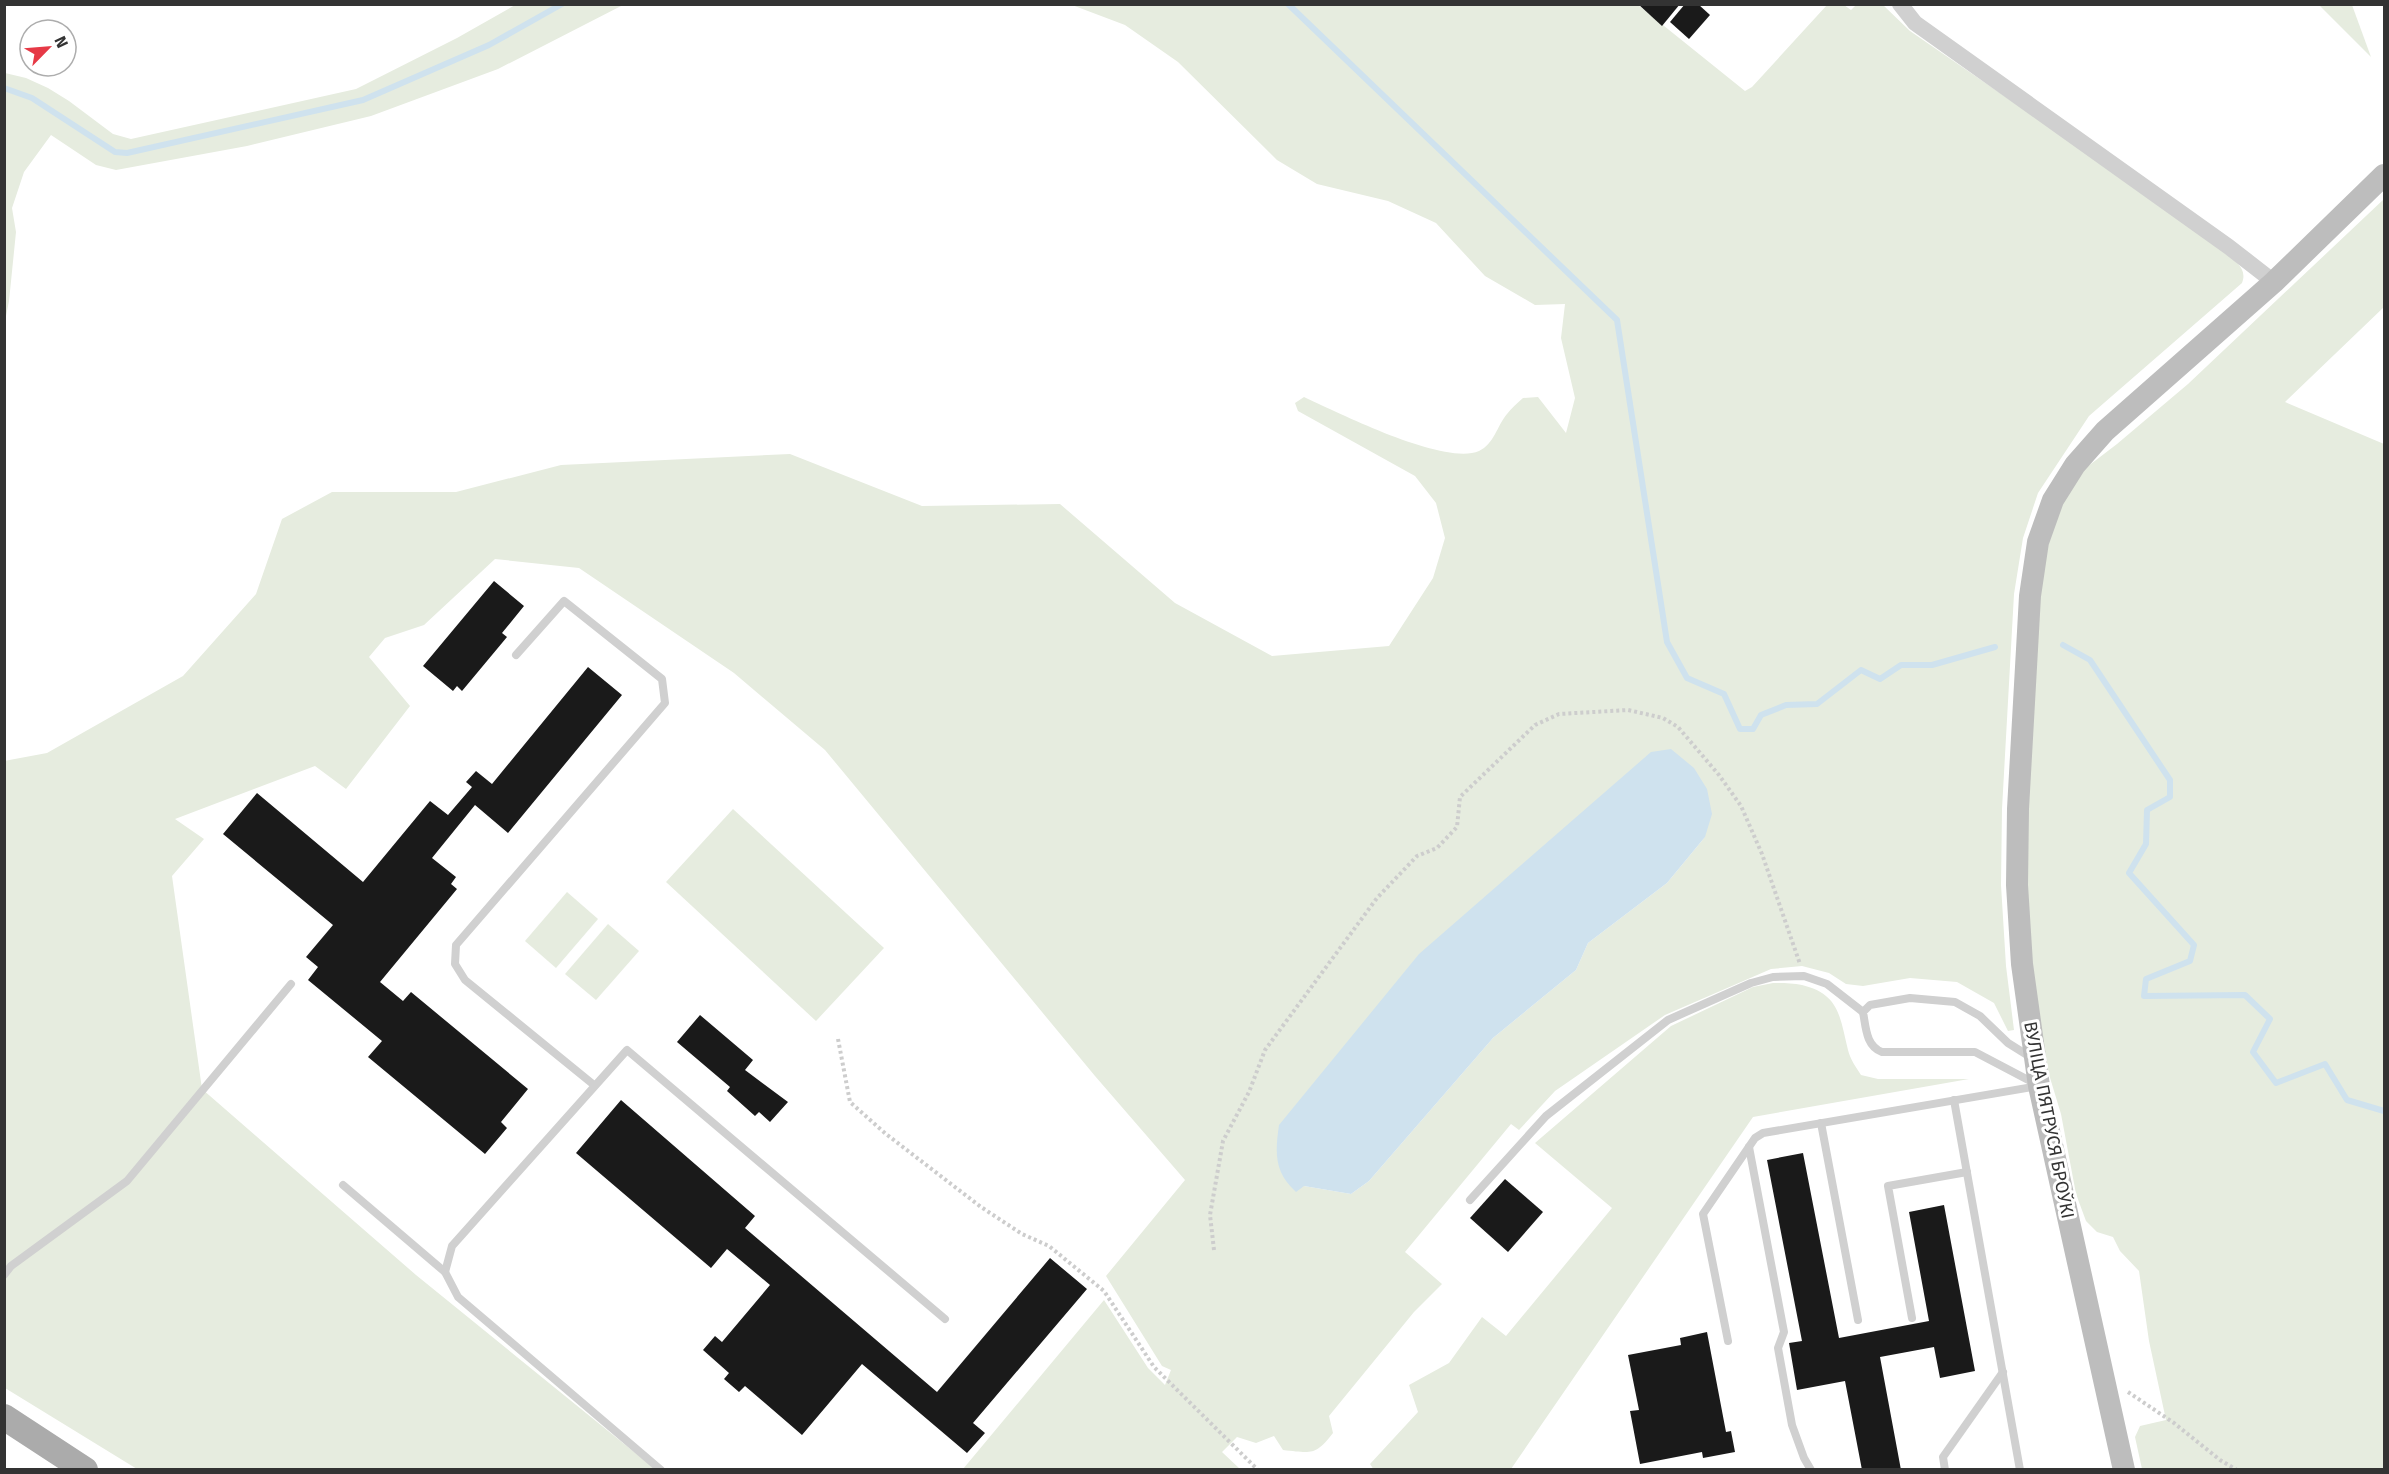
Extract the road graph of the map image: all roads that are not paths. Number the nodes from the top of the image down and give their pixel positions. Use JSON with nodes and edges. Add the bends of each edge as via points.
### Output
{"nodes":[{"id":1,"x":1900,"y":4,"type":"edge"},
{"id":2,"x":2385,"y":174,"type":"edge"},
{"id":3,"x":2274,"y":282,"type":"junction"},
{"id":4,"x":516,"y":655,"type":"dead end"},
{"id":5,"x":291,"y":984,"type":"dead end"},
{"id":6,"x":1863,"y":1012,"type":"junction"},
{"id":7,"x":2034,"y":1059,"type":"junction"},
{"id":8,"x":594,"y":1085,"type":"junction"},
{"id":9,"x":2039,"y":1086,"type":"junction"},
{"id":10,"x":1954,"y":1100,"type":"junction"},
{"id":11,"x":1821,"y":1123,"type":"junction"},
{"id":12,"x":1749,"y":1147,"type":"junction"},
{"id":13,"x":1967,"y":1172,"type":"junction"},
{"id":14,"x":343,"y":1185,"type":"dead end"},
{"id":15,"x":1470,"y":1200,"type":"dead end"},
{"id":16,"x":445,"y":1272,"type":"junction"},
{"id":17,"x":4,"y":1275,"type":"edge"},
{"id":18,"x":1912,"y":1318,"type":"dead end"},
{"id":19,"x":945,"y":1319,"type":"dead end"},
{"id":20,"x":1858,"y":1320,"type":"dead end"},
{"id":21,"x":1728,"y":1341,"type":"dead end"},
{"id":22,"x":2003,"y":1372,"type":"junction"},
{"id":23,"x":4,"y":1417,"type":"edge"},
{"id":24,"x":85,"y":1470,"type":"edge"},
{"id":25,"x":661,"y":1470,"type":"edge"},
{"id":26,"x":1811,"y":1470,"type":"edge"},
{"id":27,"x":1945,"y":1470,"type":"edge"},
{"id":28,"x":2020,"y":1470,"type":"edge"},
{"id":29,"x":2124,"y":1470,"type":"edge"}],
"edges":[{"from":1,"to":3,"type":"street","via":[[1915,23]]},
{"from":2,"to":3,"type":"main road","name":"ВУЛІЦА ПЯТРУСЯ БРОЎКІ"},
{"from":3,"to":7,"type":"main road","name":"ВУЛІЦА ПЯТРУСЯ БРОЎКІ","via":[[2105,430],[2075,465],[2053,500],[2038,542],[2023,694],[2017,885]]},
{"from":4,"to":8,"type":"lane","via":[[564,601],[662,679],[665,703],[456,945],[455,964],[465,980]]},
{"from":5,"to":17,"type":"lane","via":[[127,1181]]},
{"from":6,"to":7,"type":"lane","via":[[1870,1005],[1910,998],[1955,1002],[1980,1016],[2008,1043]]},
{"from":6,"to":9,"type":"lane","via":[[1874,1049],[1976,1053]]},
{"from":6,"to":15,"type":"lane","via":[[1827,984],[1804,976],[1773,976],[1668,1020],[1546,1116]]},
{"from":7,"to":9,"type":"main road","name":"ВУЛІЦА ПЯТРУСЯ БРОЎКІ"},
{"from":8,"to":16,"type":"lane","via":[[452,1246]]},
{"from":8,"to":19,"type":"lane","via":[[627,1050]]},
{"from":9,"to":10,"type":"lane"},
{"from":9,"to":29,"type":"main road","name":"ВУЛІЦА ПЯТРУСЯ БРОЎКІ"},
{"from":10,"to":11,"type":"lane"},
{"from":10,"to":13,"type":"lane"},
{"from":11,"to":12,"type":"lane","via":[[1763,1133]]},
{"from":11,"to":20,"type":"lane"},
{"from":12,"to":21,"type":"lane","via":[[1703,1214]]},
{"from":12,"to":26,"type":"lane","via":[[1784,1332],[1778,1348],[1792,1425]]},
{"from":13,"to":18,"type":"lane","via":[[1888,1186]]},
{"from":13,"to":22,"type":"lane"},
{"from":14,"to":16,"type":"lane"},
{"from":16,"to":25,"type":"lane","via":[[458,1297]]},
{"from":22,"to":27,"type":"lane","via":[[1942,1457]]},
{"from":22,"to":28,"type":"lane"},
{"from":23,"to":24,"type":"main road"}]}
